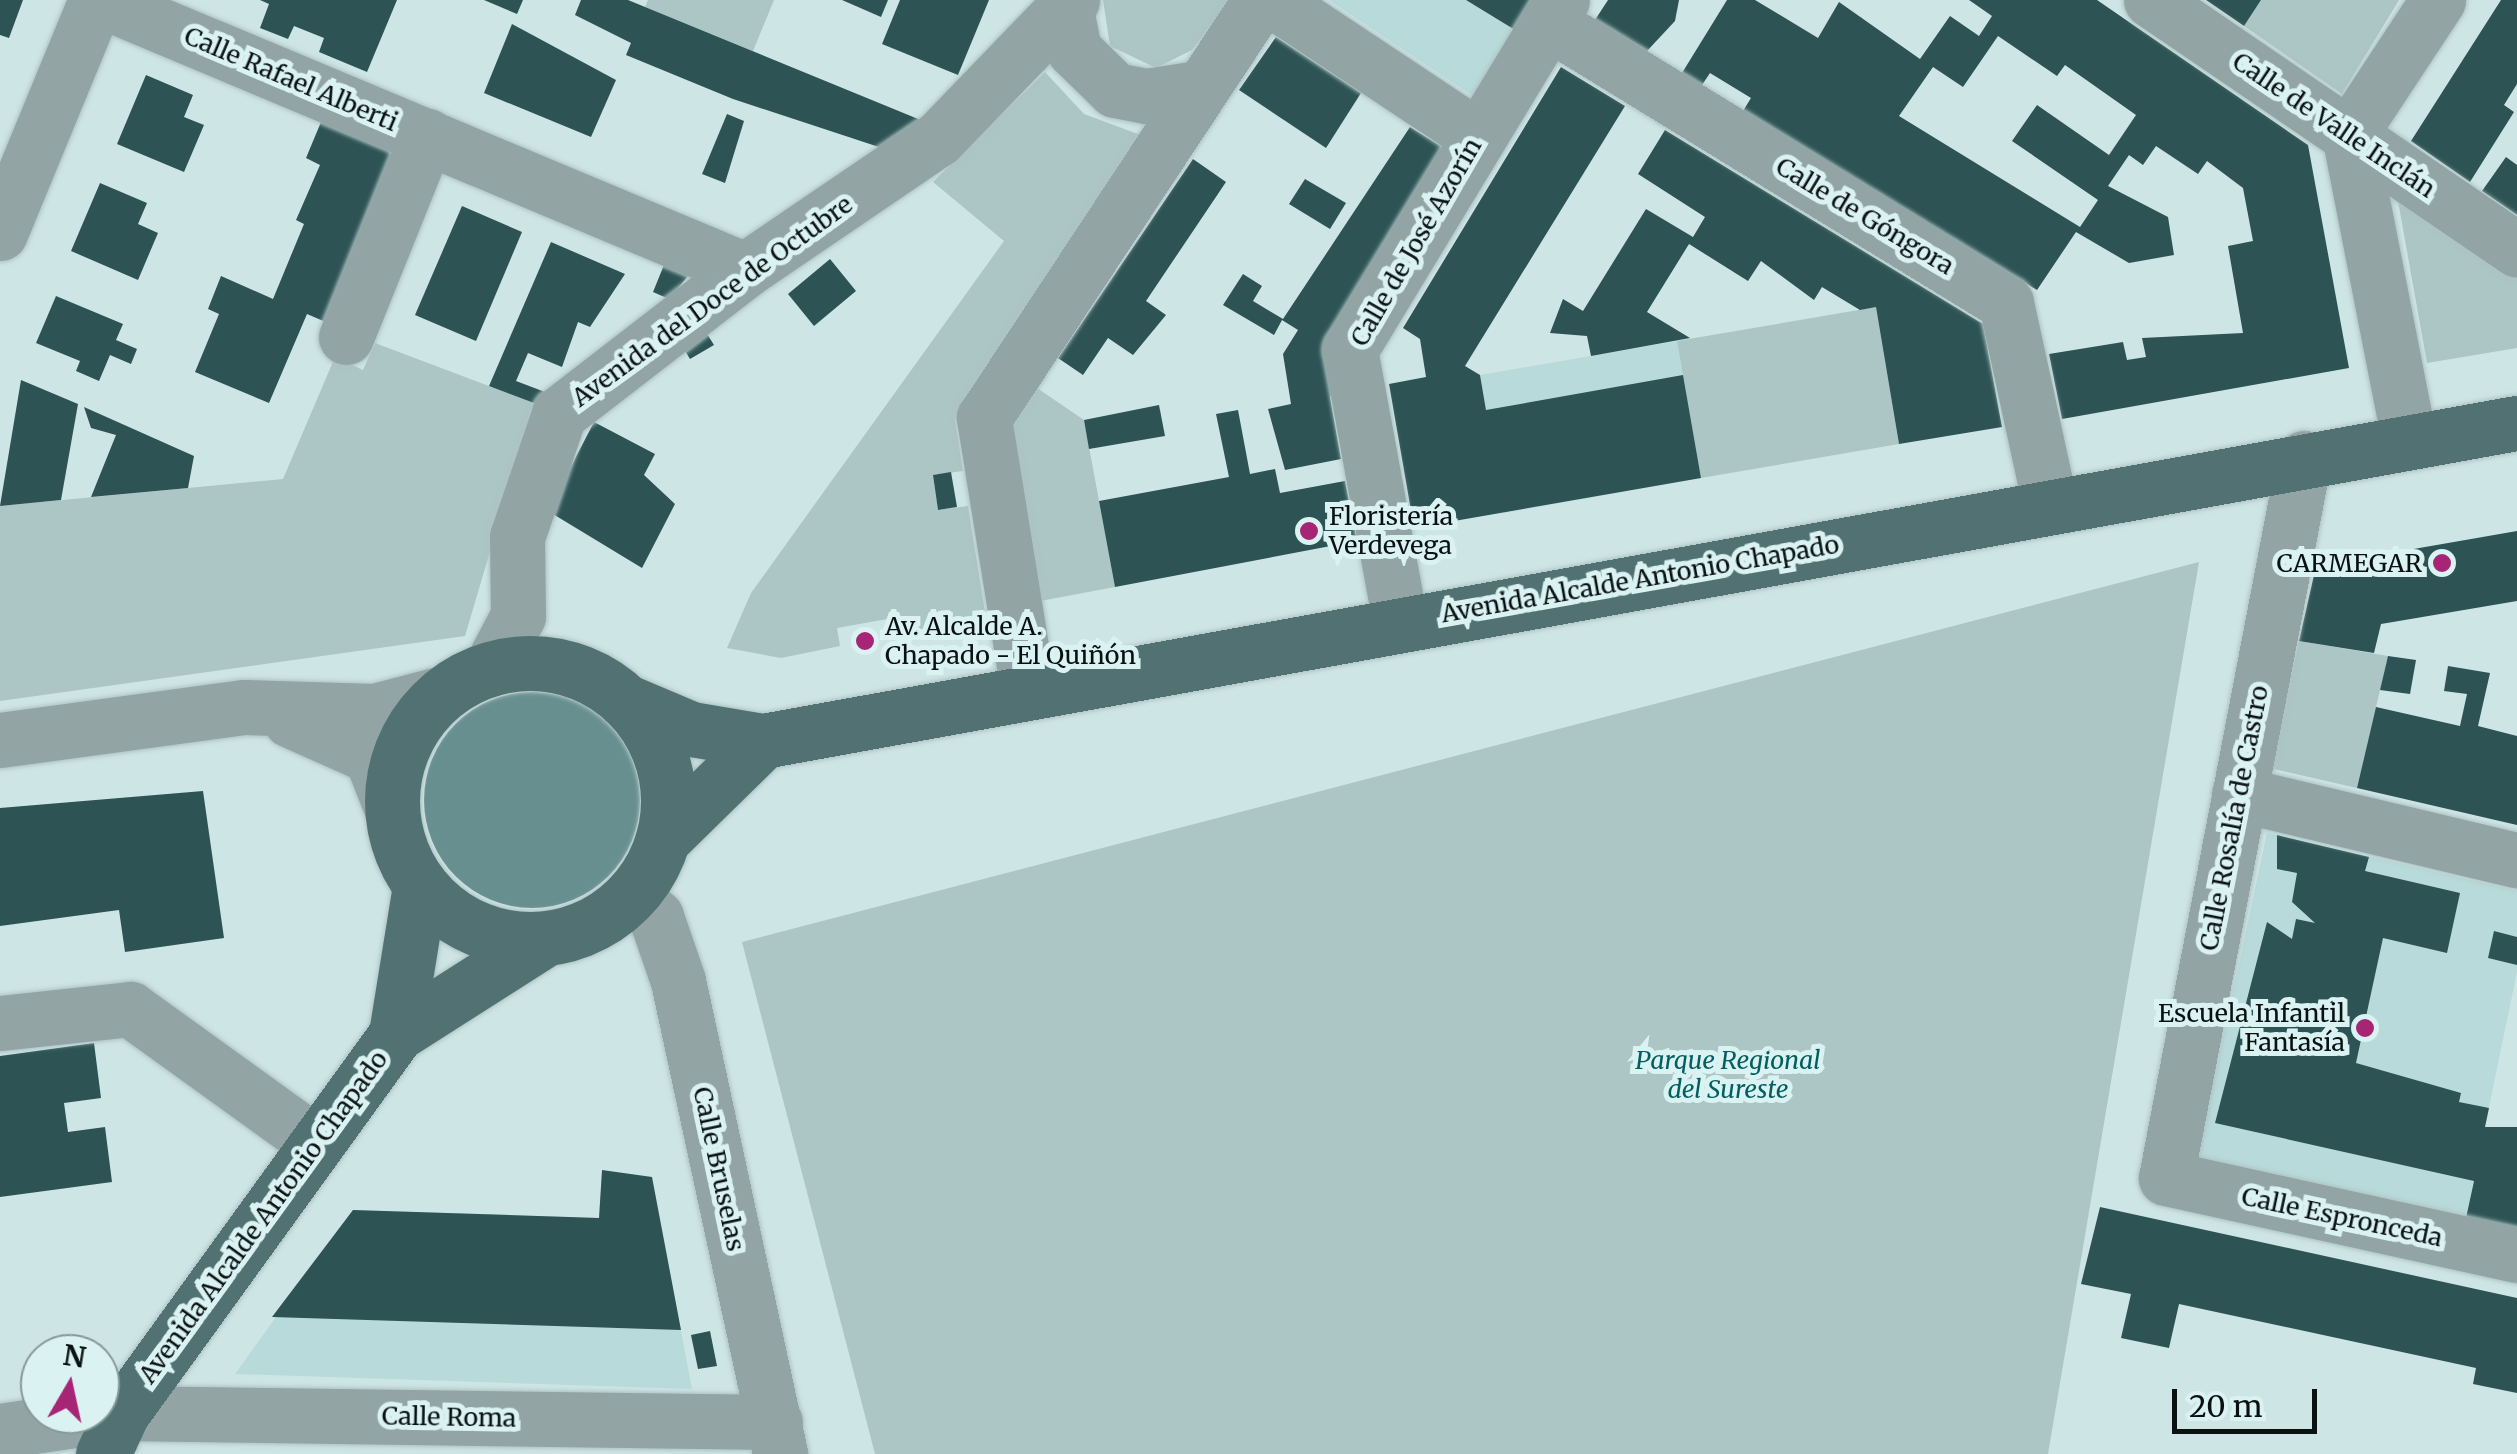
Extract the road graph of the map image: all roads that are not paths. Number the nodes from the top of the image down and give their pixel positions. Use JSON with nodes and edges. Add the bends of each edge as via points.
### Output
{"nodes":[{"id":1,"x":98,"y":0,"type":"edge"},
{"id":2,"x":1260,"y":0,"type":"edge"},
{"id":3,"x":1272,"y":0,"type":"edge"},
{"id":4,"x":2150,"y":0,"type":"edge"},
{"id":5,"x":2438,"y":0,"type":"edge"},
{"id":6,"x":1069,"y":5,"type":"edge"},
{"id":7,"x":1556,"y":11,"type":"edge"},
{"id":8,"x":1198,"y":88,"type":"junction"},
{"id":9,"x":2349,"y":135,"type":"junction"},
{"id":10,"x":428,"y":136,"type":"junction"},
{"id":11,"x":1478,"y":136,"type":"junction"},
{"id":12,"x":0,"y":232,"type":"edge"},
{"id":13,"x":2517,"y":250,"type":"edge"},
{"id":14,"x":744,"y":270,"type":"junction"},
{"id":15,"x":346,"y":337,"type":"dead end"},
{"id":16,"x":2517,"y":423,"type":"edge"},
{"id":17,"x":2409,"y":440,"type":"junction"},
{"id":18,"x":2304,"y":458,"type":"junction"},
{"id":19,"x":2050,"y":504,"type":"junction"},
{"id":20,"x":1400,"y":622,"type":"junction"},
{"id":21,"x":466,"y":681,"type":"junction"},
{"id":22,"x":1028,"y":690,"type":"junction"},
{"id":23,"x":625,"y":701,"type":"junction"},
{"id":24,"x":244,"y":707,"type":"junction"},
{"id":25,"x":0,"y":740,"type":"edge"},
{"id":26,"x":763,"y":741,"type":"junction"},
{"id":27,"x":2238,"y":794,"type":"junction"},
{"id":28,"x":391,"y":807,"type":"junction"},
{"id":29,"x":663,"y":839,"type":"junction"},
{"id":30,"x":2517,"y":860,"type":"edge"},
{"id":31,"x":420,"y":886,"type":"junction"},
{"id":32,"x":632,"y":896,"type":"junction"},
{"id":33,"x":545,"y":939,"type":"junction"},
{"id":34,"x":0,"y":1023,"type":"edge"},
{"id":35,"x":396,"y":1034,"type":"junction"},
{"id":36,"x":313,"y":1141,"type":"junction"},
{"id":37,"x":2166,"y":1178,"type":"joint"},
{"id":38,"x":2517,"y":1256,"type":"edge"},
{"id":39,"x":120,"y":1424,"type":"edge"},
{"id":40,"x":113,"y":1434,"type":"edge"},
{"id":41,"x":778,"y":1438,"type":"edge"}],
"edges":[{"from":1,"to":10,"type":"street","name":"Calle Rafael Alberti"},
{"from":1,"to":12,"type":"street"},
{"from":2,"to":8,"type":"street"},
{"from":3,"to":11,"type":"street"},
{"from":4,"to":9,"type":"street","name":"Calle de Valle Inclán"},
{"from":5,"to":9,"type":"street"},
{"from":6,"to":8,"type":"street","name":"Avenida del Doce de Octubre","via":[[1074,50],[1114,90],[1147,96]]},
{"from":6,"to":14,"type":"street","name":"Avenida del Doce de Octubre","via":[[938,139]]},
{"from":7,"to":11,"type":"street","name":"Calle de José Azorín"},
{"from":7,"to":19,"type":"street","name":"Calle de Góngora","via":[[2006,302]]},
{"from":8,"to":22,"type":"street","via":[[984,418]]},
{"from":9,"to":13,"type":"street","name":"Calle de Valle Inclán"},
{"from":9,"to":17,"type":"street"},
{"from":10,"to":14,"type":"street","name":"Calle Rafael Alberti"},
{"from":10,"to":15,"type":"street","name":"Calle Rafael Alberti"},
{"from":11,"to":20,"type":"street","name":"Calle de José Azorín","via":[[1350,350]]},
{"from":14,"to":21,"type":"street","name":"Avenida del Doce de Octubre","via":[[560,414],[518,537],[518,616]]},
{"from":16,"to":17,"type":"main road","name":"Avenida Alcalde Antonio Chapado"},
{"from":17,"to":18,"type":"main road","name":"Avenida Alcalde Antonio Chapado"},
{"from":18,"to":19,"type":"main road","name":"Avenida Alcalde Antonio Chapado"},
{"from":18,"to":27,"type":"street","name":"Calle Rosalía de Castro"},
{"from":19,"to":20,"type":"main road","name":"Avenida Alcalde Antonio Chapado"},
{"from":20,"to":22,"type":"main road","name":"Avenida Alcalde Antonio Chapado"},
{"from":21,"to":23,"type":"main road","via":[[562,666]]},
{"from":21,"to":24,"type":"street","via":[[374,711]]},
{"from":21,"to":28,"type":"main road","via":[[396,764]]},
{"from":22,"to":26,"type":"main road","name":"Avenida Alcalde Antonio Chapado"},
{"from":23,"to":26,"type":"main road","name":"Avenida Alcalde Antonio Chapado","via":[[691,728]]},
{"from":23,"to":29,"type":"main road","via":[[664,765]]},
{"from":24,"to":25,"type":"street"},
{"from":24,"to":28,"type":"street","via":[[326,731],[370,756]]},
{"from":26,"to":29,"type":"main road"},
{"from":27,"to":30,"type":"street"},
{"from":27,"to":37,"type":"street","name":"Calle Rosalía de Castro"},
{"from":28,"to":31,"type":"main road"},
{"from":29,"to":32,"type":"main road"},
{"from":31,"to":33,"type":"main road","via":[[484,930]]},
{"from":31,"to":35,"type":"main road","name":"Avenida Alcalde Antonio Chapado"},
{"from":32,"to":33,"type":"main road","via":[[586,928]]},
{"from":32,"to":41,"type":"street","name":"Calle Bruselas","via":[[656,917],[678,981]]},
{"from":33,"to":35,"type":"main road","name":"Avenida Alcalde Antonio Chapado"},
{"from":34,"to":36,"type":"street","via":[[130,1009]]},
{"from":35,"to":36,"type":"main road","name":"Avenida Alcalde Antonio Chapado"},
{"from":36,"to":39,"type":"main road","name":"Avenida Alcalde Antonio Chapado"},
{"from":37,"to":38,"type":"street","name":"Calle Espronceda"},
{"from":40,"to":41,"type":"street","name":"Calle Roma"}]}
